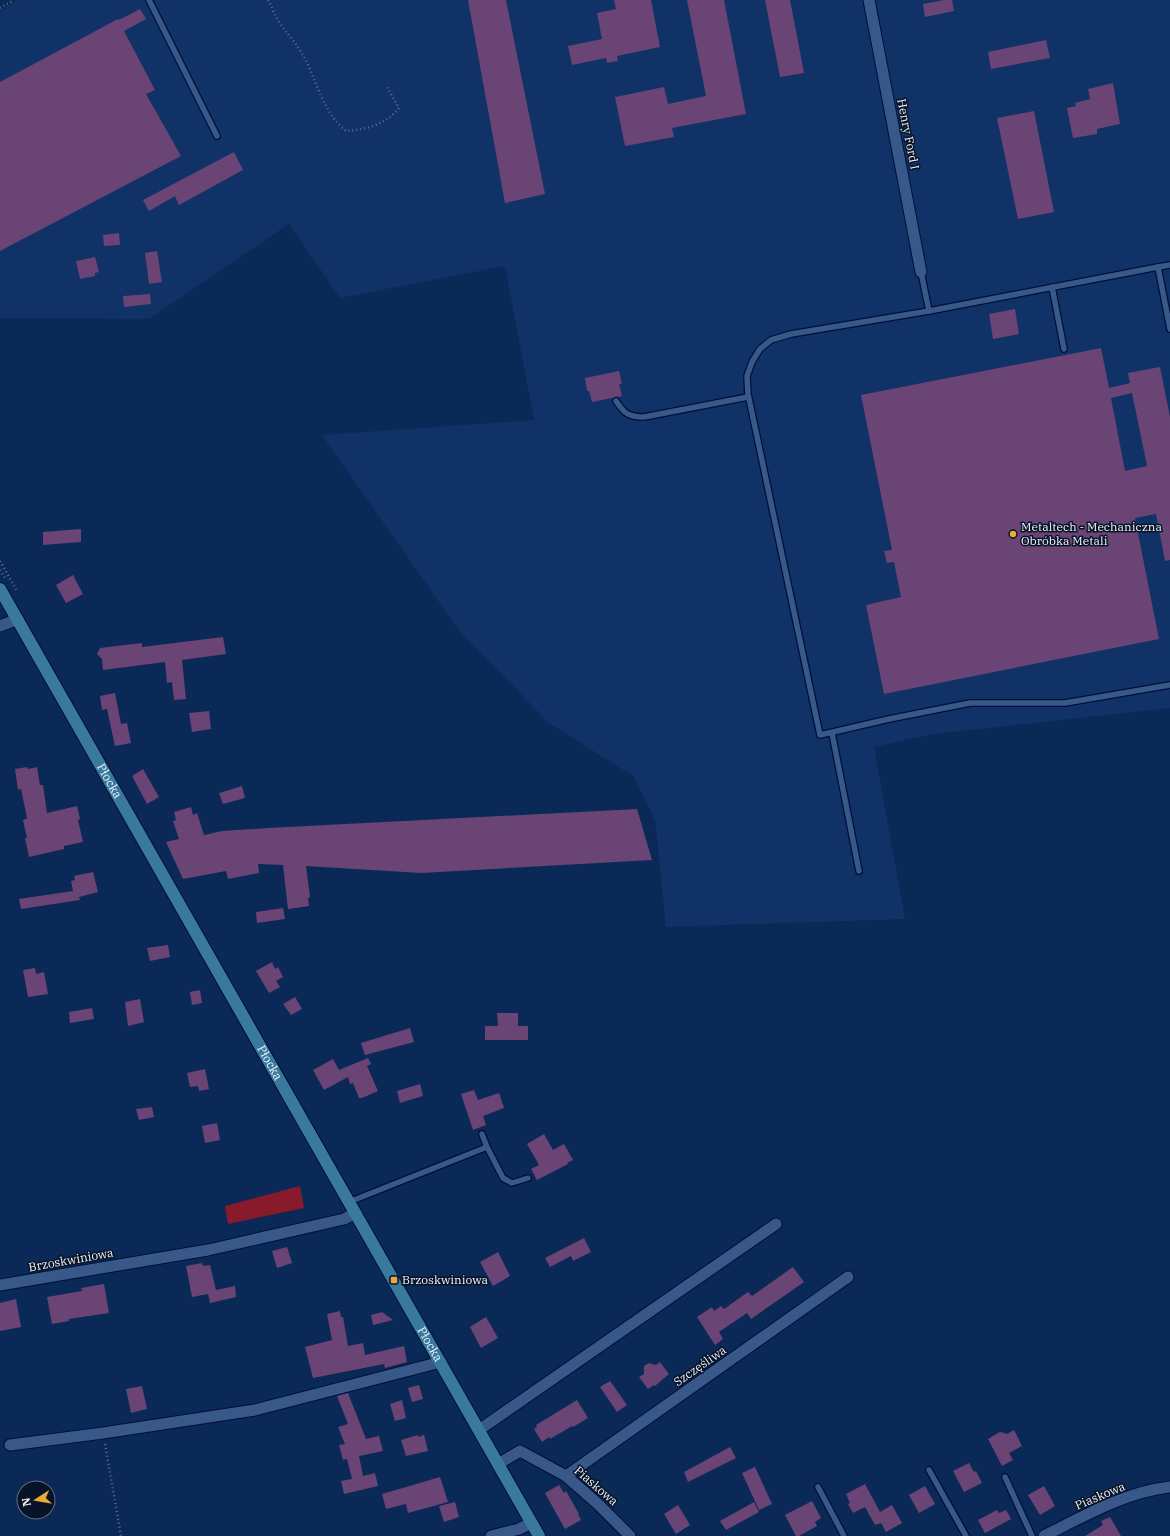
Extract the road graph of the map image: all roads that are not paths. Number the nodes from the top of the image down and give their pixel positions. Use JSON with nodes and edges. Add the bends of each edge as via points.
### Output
{"nodes":[{"id":1,"x":149,"y":0,"type":"edge"},
{"id":2,"x":870,"y":0,"type":"edge"},
{"id":3,"x":217,"y":136,"type":"dead end"},
{"id":4,"x":1170,"y":265,"type":"edge"},
{"id":5,"x":1158,"y":267,"type":"junction"},
{"id":6,"x":921,"y":272,"type":"joint"},
{"id":7,"x":1052,"y":288,"type":"junction"},
{"id":8,"x":1168,"y":309,"type":"edge"},
{"id":9,"x":928,"y":311,"type":"junction"},
{"id":10,"x":1170,"y":329,"type":"edge"},
{"id":11,"x":1064,"y":349,"type":"dead end"},
{"id":12,"x":748,"y":397,"type":"junction"},
{"id":13,"x":616,"y":401,"type":"dead end"},
{"id":14,"x":0,"y":589,"type":"edge"},
{"id":15,"x":18,"y":620,"type":"junction"},
{"id":16,"x":0,"y":626,"type":"edge"},
{"id":17,"x":1170,"y":684,"type":"edge"},
{"id":18,"x":832,"y":733,"type":"junction"},
{"id":19,"x":859,"y":871,"type":"dead end"},
{"id":20,"x":482,"y":1134,"type":"dead end"},
{"id":21,"x":487,"y":1147,"type":"junction"},
{"id":22,"x":528,"y":1178,"type":"dead end"},
{"id":23,"x":349,"y":1202,"type":"junction"},
{"id":24,"x":356,"y":1213,"type":"junction"},
{"id":25,"x":776,"y":1224,"type":"dead end"},
{"id":26,"x":848,"y":1277,"type":"dead end"},
{"id":27,"x":0,"y":1285,"type":"edge"},
{"id":28,"x":441,"y":1362,"type":"junction"},
{"id":29,"x":479,"y":1430,"type":"junction"},
{"id":30,"x":10,"y":1445,"type":"dead end"},
{"id":31,"x":498,"y":1464,"type":"junction"},
{"id":32,"x":929,"y":1470,"type":"dead end"},
{"id":33,"x":566,"y":1476,"type":"junction"},
{"id":34,"x":1005,"y":1477,"type":"dead end"},
{"id":35,"x":1170,"y":1487,"type":"edge"},
{"id":36,"x":818,"y":1488,"type":"dead end"},
{"id":37,"x":531,"y":1523,"type":"junction"},
{"id":38,"x":491,"y":1536,"type":"edge"},
{"id":39,"x":539,"y":1536,"type":"edge"},
{"id":40,"x":630,"y":1536,"type":"edge"},
{"id":41,"x":844,"y":1536,"type":"edge"},
{"id":42,"x":966,"y":1536,"type":"edge"},
{"id":43,"x":1032,"y":1536,"type":"edge"},
{"id":44,"x":1044,"y":1536,"type":"edge"}],
"edges":[{"from":1,"to":3,"type":"lane"},
{"from":2,"to":6,"type":"street","name":"Henry Ford I"},
{"from":4,"to":5,"type":"lane"},
{"from":5,"to":7,"type":"lane"},
{"from":5,"to":8,"type":"lane"},
{"from":6,"to":9,"type":"lane"},
{"from":7,"to":9,"type":"lane"},
{"from":7,"to":11,"type":"lane"},
{"from":8,"to":10,"type":"lane"},
{"from":9,"to":12,"type":"lane","via":[[827,327],[771,340],[760,349],[752,362],[747,376]]},
{"from":12,"to":13,"type":"lane","via":[[644,417],[630,416]]},
{"from":12,"to":18,"type":"lane","via":[[820,736]]},
{"from":14,"to":15,"type":"street","name":"Płocka"},
{"from":15,"to":16,"type":"street"},
{"from":15,"to":23,"type":"street","name":"Płocka"},
{"from":17,"to":18,"type":"lane","via":[[1065,703],[970,703]]},
{"from":18,"to":19,"type":"lane"},
{"from":20,"to":21,"type":"lane"},
{"from":21,"to":22,"type":"lane","via":[[503,1178],[512,1183]]},
{"from":21,"to":23,"type":"lane"},
{"from":23,"to":24,"type":"street","name":"Płocka"},
{"from":24,"to":27,"type":"street","name":"Brzoskwiniowa","via":[[344,1219],[208,1250]]},
{"from":24,"to":28,"type":"street","name":"Płocka"},
{"from":25,"to":29,"type":"street"},
{"from":26,"to":33,"type":"street","name":"Szczęśliwa"},
{"from":28,"to":29,"type":"street","name":"Płocka"},
{"from":28,"to":30,"type":"street","via":[[255,1410]]},
{"from":29,"to":31,"type":"street","name":"Płocka"},
{"from":31,"to":33,"type":"street","name":"Piaskowa","via":[[520,1451]]},
{"from":31,"to":37,"type":"street","name":"Płocka"},
{"from":32,"to":42,"type":"lane"},
{"from":33,"to":40,"type":"street","name":"Piaskowa"},
{"from":34,"to":43,"type":"lane"},
{"from":35,"to":44,"type":"street","name":"Piaskowa","via":[[1126,1498]]},
{"from":36,"to":41,"type":"lane"},
{"from":37,"to":38,"type":"street"},
{"from":37,"to":39,"type":"street","name":"Płocka"}]}
